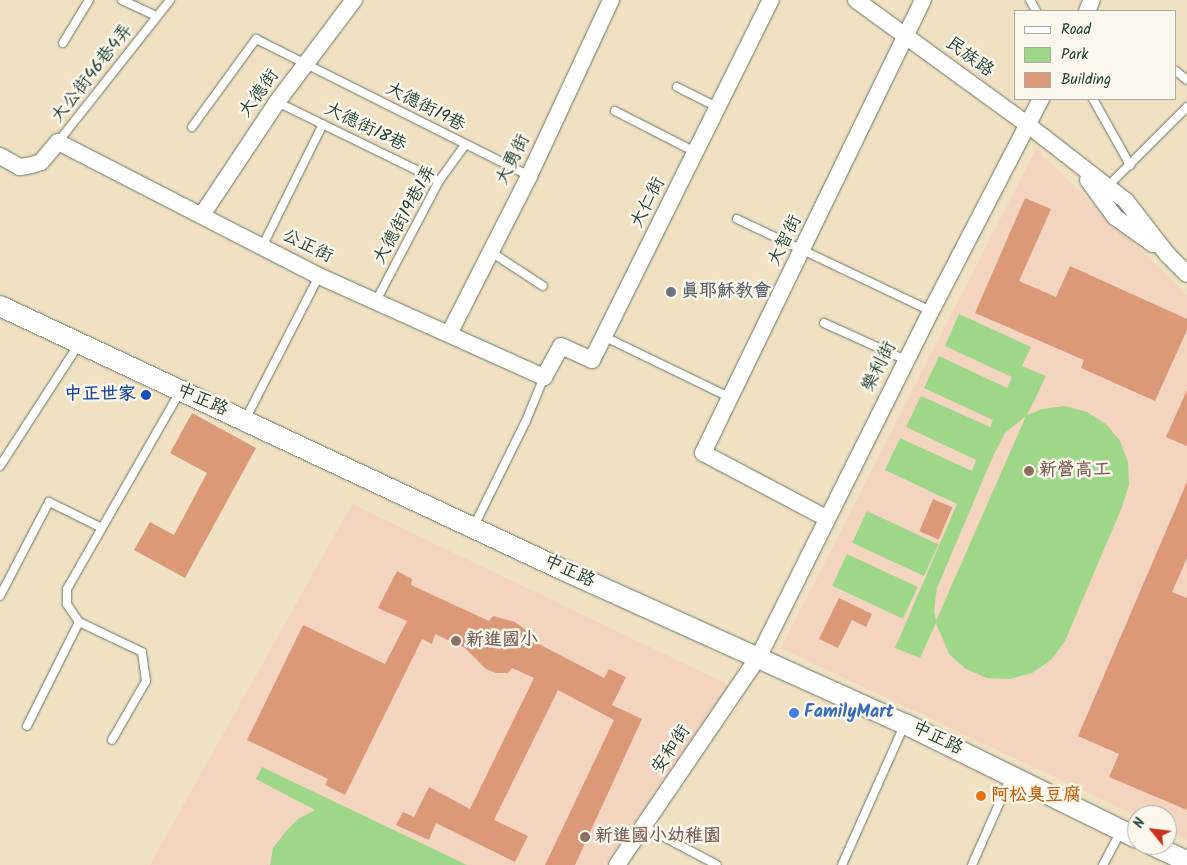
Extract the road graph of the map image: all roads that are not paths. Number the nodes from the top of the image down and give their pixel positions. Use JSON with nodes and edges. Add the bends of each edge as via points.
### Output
{"nodes":[{"id":1,"x":89,"y":0,"type":"edge"},
{"id":2,"x":122,"y":0,"type":"edge"},
{"id":3,"x":170,"y":0,"type":"edge"},
{"id":4,"x":354,"y":0,"type":"edge"},
{"id":5,"x":611,"y":0,"type":"edge"},
{"id":6,"x":771,"y":0,"type":"edge"},
{"id":7,"x":856,"y":0,"type":"edge"},
{"id":8,"x":923,"y":0,"type":"edge"},
{"id":9,"x":157,"y":16,"type":"junction"},
{"id":10,"x":904,"y":36,"type":"junction"},
{"id":11,"x":63,"y":43,"type":"dead end"},
{"id":12,"x":307,"y":66,"type":"junction"},
{"id":13,"x":1177,"y":72,"type":"edge"},
{"id":14,"x":1187,"y":80,"type":"edge"},
{"id":15,"x":677,"y":87,"type":"dead end"},
{"id":16,"x":1040,"y":100,"type":"edge"},
{"id":17,"x":1094,"y":100,"type":"edge"},
{"id":18,"x":277,"y":102,"type":"junction"},
{"id":19,"x":1187,"y":107,"type":"edge"},
{"id":20,"x":719,"y":108,"type":"junction"},
{"id":21,"x":615,"y":111,"type":"dead end"},
{"id":22,"x":323,"y":124,"type":"junction"},
{"id":23,"x":1028,"y":125,"type":"junction"},
{"id":24,"x":192,"y":127,"type":"dead end"},
{"id":25,"x":58,"y":142,"type":"junction"},
{"id":26,"x":466,"y":145,"type":"junction"},
{"id":27,"x":697,"y":153,"type":"junction"},
{"id":28,"x":0,"y":156,"type":"edge"},
{"id":29,"x":1130,"y":165,"type":"junction"},
{"id":30,"x":1080,"y":169,"type":"junction"},
{"id":31,"x":529,"y":176,"type":"junction"},
{"id":32,"x":439,"y":181,"type":"junction"},
{"id":33,"x":1107,"y":188,"type":"junction"},
{"id":34,"x":202,"y":215,"type":"junction"},
{"id":35,"x":737,"y":219,"type":"dead end"},
{"id":36,"x":262,"y":247,"type":"junction"},
{"id":37,"x":804,"y":251,"type":"junction"},
{"id":38,"x":491,"y":252,"type":"junction"},
{"id":39,"x":1167,"y":254,"type":"junction"},
{"id":40,"x":1187,"y":274,"type":"edge"},
{"id":41,"x":318,"y":276,"type":"junction"},
{"id":42,"x":543,"y":286,"type":"dead end"},
{"id":43,"x":376,"y":301,"type":"junction"},
{"id":44,"x":1,"y":309,"type":"edge"},
{"id":45,"x":931,"y":311,"type":"junction"},
{"id":46,"x":824,"y":323,"type":"dead end"},
{"id":47,"x":449,"y":334,"type":"junction"},
{"id":48,"x":604,"y":337,"type":"junction"},
{"id":49,"x":79,"y":344,"type":"junction"},
{"id":50,"x":906,"y":360,"type":"junction"},
{"id":51,"x":544,"y":377,"type":"junction"},
{"id":52,"x":180,"y":392,"type":"junction"},
{"id":53,"x":729,"y":398,"type":"junction"},
{"id":54,"x":245,"y":420,"type":"junction"},
{"id":55,"x":0,"y":466,"type":"edge"},
{"id":56,"x":826,"y":518,"type":"junction"},
{"id":57,"x":100,"y":526,"type":"junction"},
{"id":58,"x":474,"y":526,"type":"junction"},
{"id":59,"x":3,"y":582,"type":"edge"},
{"id":60,"x":0,"y":596,"type":"edge"},
{"id":61,"x":79,"y":622,"type":"junction"},
{"id":62,"x":759,"y":656,"type":"junction"},
{"id":63,"x":905,"y":724,"type":"junction"},
{"id":64,"x":27,"y":726,"type":"dead end"},
{"id":65,"x":112,"y":740,"type":"dead end"},
{"id":66,"x":1012,"y":776,"type":"junction"},
{"id":67,"x":645,"y":827,"type":"junction"},
{"id":68,"x":1127,"y":834,"type":"edge"},
{"id":69,"x":1127,"y":837,"type":"edge"},
{"id":70,"x":1174,"y":855,"type":"edge"},
{"id":71,"x":1187,"y":861,"type":"edge"},
{"id":72,"x":617,"y":865,"type":"edge"},
{"id":73,"x":717,"y":865,"type":"edge"},
{"id":74,"x":842,"y":865,"type":"edge"},
{"id":75,"x":972,"y":865,"type":"edge"},
{"id":76,"x":1104,"y":865,"type":"edge"}],
"edges":[{"from":1,"to":11,"type":"lane"},
{"from":2,"to":9,"type":"lane"},
{"from":3,"to":9,"type":"lane","name":"大公街46巷4弄"},
{"from":4,"to":12,"type":"street","name":"大德街"},
{"from":5,"to":31,"type":"street","name":"大勇街"},
{"from":6,"to":20,"type":"street","name":"大仁街"},
{"from":7,"to":10,"type":"street","name":"民族路"},
{"from":8,"to":10,"type":"street","name":"大智街"},
{"from":9,"to":25,"type":"lane","name":"大公街46巷4弄"},
{"from":10,"to":23,"type":"street","name":"民族路"},
{"from":10,"to":37,"type":"street","name":"大智街"},
{"from":12,"to":18,"type":"street","name":"大德街"},
{"from":12,"to":24,"type":"lane","name":"大德街19巷","via":[[256,39]]},
{"from":12,"to":26,"type":"lane","name":"大德街19巷"},
{"from":13,"to":14,"type":"lane"},
{"from":15,"to":20,"type":"lane"},
{"from":16,"to":23,"type":"street","name":"樂利街"},
{"from":17,"to":29,"type":"lane"},
{"from":18,"to":22,"type":"lane","name":"大德街18巷"},
{"from":18,"to":34,"type":"street","name":"大德街"},
{"from":19,"to":29,"type":"lane"},
{"from":20,"to":27,"type":"street","name":"大仁街"},
{"from":21,"to":27,"type":"lane"},
{"from":22,"to":32,"type":"lane","name":"大德街18巷"},
{"from":22,"to":36,"type":"lane"},
{"from":23,"to":30,"type":"street","name":"民族路"},
{"from":23,"to":45,"type":"street","name":"樂利街"},
{"from":25,"to":28,"type":"street","via":[[41,162],[32,165],[20,167]]},
{"from":25,"to":34,"type":"street","name":"公正街"},
{"from":26,"to":31,"type":"lane","name":"大德街19巷"},
{"from":26,"to":32,"type":"lane","name":"大德街19巷1弄"},
{"from":27,"to":48,"type":"street","name":"大仁街"},
{"from":29,"to":33,"type":"lane"},
{"from":30,"to":33,"type":"street","name":"民族路"},
{"from":30,"to":39,"type":"street","name":"民族路","via":[[1115,217]]},
{"from":31,"to":38,"type":"street","name":"大勇街"},
{"from":32,"to":43,"type":"lane","name":"大德街19巷1弄"},
{"from":33,"to":39,"type":"street","name":"民族路","via":[[1126,201]]},
{"from":34,"to":36,"type":"street","name":"公正街"},
{"from":35,"to":37,"type":"lane"},
{"from":36,"to":41,"type":"street","name":"公正街"},
{"from":37,"to":45,"type":"lane"},
{"from":37,"to":53,"type":"street","name":"大智街"},
{"from":38,"to":42,"type":"lane"},
{"from":38,"to":47,"type":"street","name":"大勇街"},
{"from":39,"to":40,"type":"street","name":"民族路"},
{"from":41,"to":43,"type":"street","name":"公正街"},
{"from":41,"to":54,"type":"lane"},
{"from":43,"to":47,"type":"street","name":"公正街"},
{"from":44,"to":49,"type":"street","name":"中正路"},
{"from":45,"to":50,"type":"street","name":"樂利街"},
{"from":46,"to":50,"type":"lane"},
{"from":47,"to":51,"type":"street","name":"公正街"},
{"from":48,"to":51,"type":"street","name":"大仁街","via":[[592,360],[561,346]]},
{"from":48,"to":53,"type":"lane"},
{"from":49,"to":52,"type":"street","name":"中正路"},
{"from":49,"to":55,"type":"lane"},
{"from":50,"to":56,"type":"street","name":"樂利街"},
{"from":51,"to":58,"type":"lane"},
{"from":52,"to":54,"type":"street","name":"中正路"},
{"from":52,"to":57,"type":"lane"},
{"from":53,"to":56,"type":"street","name":"大智街","via":[[703,453]]},
{"from":54,"to":58,"type":"street","name":"中正路"},
{"from":56,"to":62,"type":"street","name":"樂利街"},
{"from":57,"to":59,"type":"lane","via":[[49,502]]},
{"from":57,"to":61,"type":"lane","via":[[67,589],[67,604]]},
{"from":58,"to":62,"type":"street","name":"中正路","via":[[560,569]]},
{"from":59,"to":60,"type":"lane"},
{"from":61,"to":64,"type":"lane"},
{"from":61,"to":65,"type":"lane","via":[[142,652],[146,681]]},
{"from":62,"to":63,"type":"street","name":"中正路"},
{"from":62,"to":67,"type":"street","name":"安和街"},
{"from":63,"to":66,"type":"street","name":"中正路"},
{"from":63,"to":74,"type":"lane"},
{"from":66,"to":68,"type":"street","name":"中正路"},
{"from":66,"to":75,"type":"lane"},
{"from":67,"to":72,"type":"street","name":"安和街"},
{"from":67,"to":73,"type":"lane"},
{"from":69,"to":76,"type":"lane"},
{"from":70,"to":71,"type":"street"}]}
